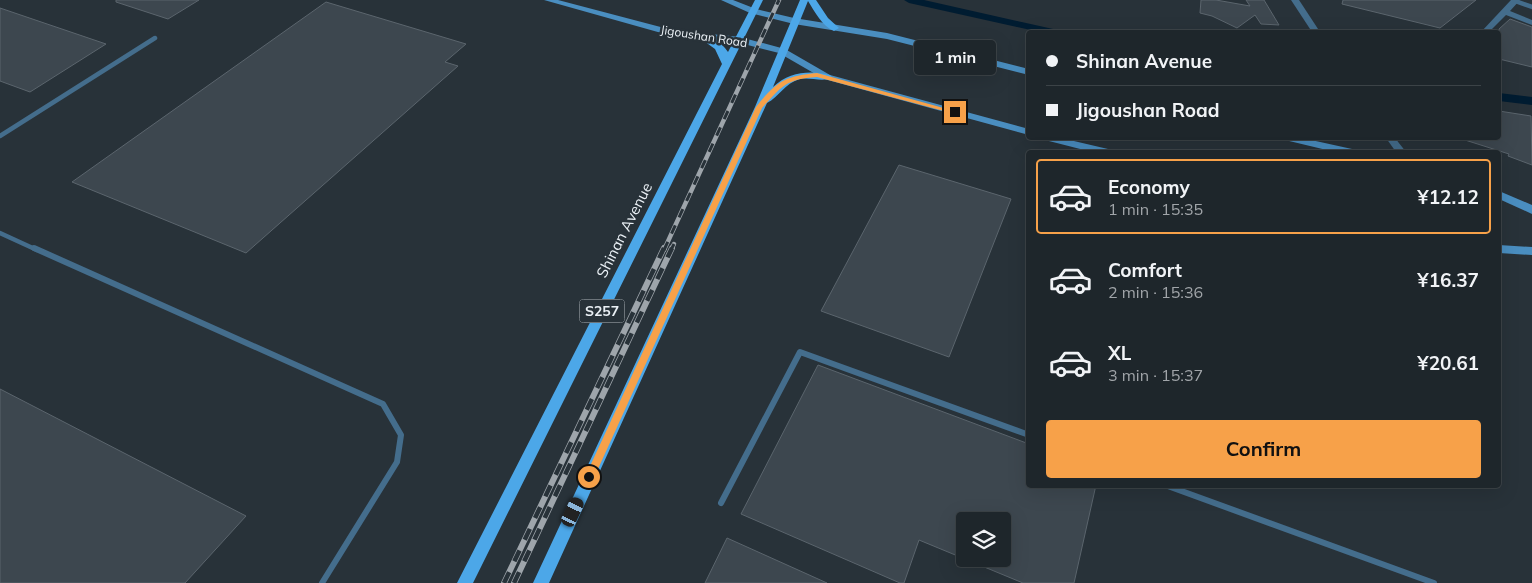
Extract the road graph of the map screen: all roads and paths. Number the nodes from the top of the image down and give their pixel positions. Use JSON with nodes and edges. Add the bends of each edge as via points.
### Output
{"nodes":[{"id":1,"x":548,"y":0,"type":"edge"},
{"id":2,"x":725,"y":0,"type":"edge"},
{"id":3,"x":759,"y":0,"type":"edge"},
{"id":4,"x":812,"y":0,"type":"edge"},
{"id":5,"x":1294,"y":0,"type":"edge"},
{"id":6,"x":1516,"y":0,"type":"edge"},
{"id":7,"x":802,"y":4,"type":"edge"},
{"id":8,"x":1532,"y":7,"type":"edge"},
{"id":9,"x":753,"y":11,"type":"junction"},
{"id":10,"x":1504,"y":12,"type":"junction"},
{"id":11,"x":794,"y":21,"type":"junction"},
{"id":12,"x":1532,"y":23,"type":"edge"},
{"id":13,"x":834,"y":28,"type":"junction"},
{"id":14,"x":1315,"y":30,"type":"edge"},
{"id":15,"x":1487,"y":30,"type":"edge"},
{"id":16,"x":702,"y":36,"type":"junction"},
{"id":17,"x":155,"y":38,"type":"dead end"},
{"id":18,"x":740,"y":40,"type":"junction"},
{"id":19,"x":782,"y":51,"type":"junction"},
{"id":20,"x":728,"y":64,"type":"junction"},
{"id":21,"x":1026,"y":71,"type":"edge"},
{"id":22,"x":827,"y":77,"type":"junction"},
{"id":23,"x":760,"y":107,"type":"junction"},
{"id":24,"x":1026,"y":131,"type":"edge"},
{"id":25,"x":0,"y":136,"type":"edge"},
{"id":26,"x":1056,"y":140,"type":"edge"},
{"id":27,"x":1297,"y":140,"type":"edge"},
{"id":28,"x":1392,"y":140,"type":"edge"},
{"id":29,"x":1096,"y":150,"type":"edge"},
{"id":30,"x":1340,"y":150,"type":"edge"},
{"id":31,"x":1399,"y":150,"type":"edge"},
{"id":32,"x":1501,"y":196,"type":"edge"},
{"id":33,"x":1532,"y":210,"type":"edge"},
{"id":34,"x":0,"y":233,"type":"edge"},
{"id":35,"x":1501,"y":249,"type":"edge"},
{"id":36,"x":1532,"y":251,"type":"edge"},
{"id":37,"x":1026,"y":434,"type":"edge"},
{"id":38,"x":1173,"y":488,"type":"edge"},
{"id":39,"x":721,"y":503,"type":"dead end"},
{"id":40,"x":322,"y":583,"type":"edge"},
{"id":41,"x":465,"y":583,"type":"edge"},
{"id":42,"x":541,"y":583,"type":"edge"},
{"id":43,"x":1434,"y":583,"type":"edge"}],
"edges":[{"from":1,"to":16,"type":"main road","name":"Jigoushan Road","via":[[672,33]]},
{"from":2,"to":9,"type":"main road"},
{"from":3,"to":9,"type":"main road","name":"Shinan Avenue","number":"S257"},
{"from":4,"to":13,"type":"main road"},
{"from":5,"to":14,"type":"street"},
{"from":6,"to":8,"type":"lane"},
{"from":6,"to":10,"type":"street"},
{"from":7,"to":11,"type":"main road"},
{"from":9,"to":11,"type":"main road"},
{"from":9,"to":18,"type":"main road","name":"Shinan Avenue","number":"S257"},
{"from":10,"to":12,"type":"street"},
{"from":10,"to":15,"type":"street"},
{"from":11,"to":13,"type":"main road"},
{"from":11,"to":19,"type":"main road"},
{"from":13,"to":21,"type":"main road","via":[[887,36]]},
{"from":16,"to":18,"type":"main road","name":"Jigoushan Road"},
{"from":16,"to":20,"type":"main road","via":[[723,51]]},
{"from":17,"to":25,"type":"lane"},
{"from":18,"to":19,"type":"main road","name":"Jigoushan Road"},
{"from":18,"to":20,"type":"main road","name":"Shinan Avenue","number":"S257"},
{"from":19,"to":22,"type":"main road","name":"Jigoushan Road"},
{"from":19,"to":23,"type":"main road"},
{"from":20,"to":41,"type":"main road","name":"Shinan Avenue","number":"S257"},
{"from":22,"to":23,"type":"main road","via":[[806,75],[787,80]]},
{"from":22,"to":24,"type":"main road","name":"Jigoushan Road"},
{"from":23,"to":42,"type":"main road"},
{"from":26,"to":29,"type":"main road"},
{"from":27,"to":30,"type":"main road"},
{"from":28,"to":31,"type":"street"},
{"from":32,"to":33,"type":"main road"},
{"from":34,"to":40,"type":"lane","via":[[383,404],[401,435],[397,462]]},
{"from":35,"to":36,"type":"main road"},
{"from":37,"to":39,"type":"lane","via":[[800,352]]},
{"from":38,"to":43,"type":"lane"}]}
